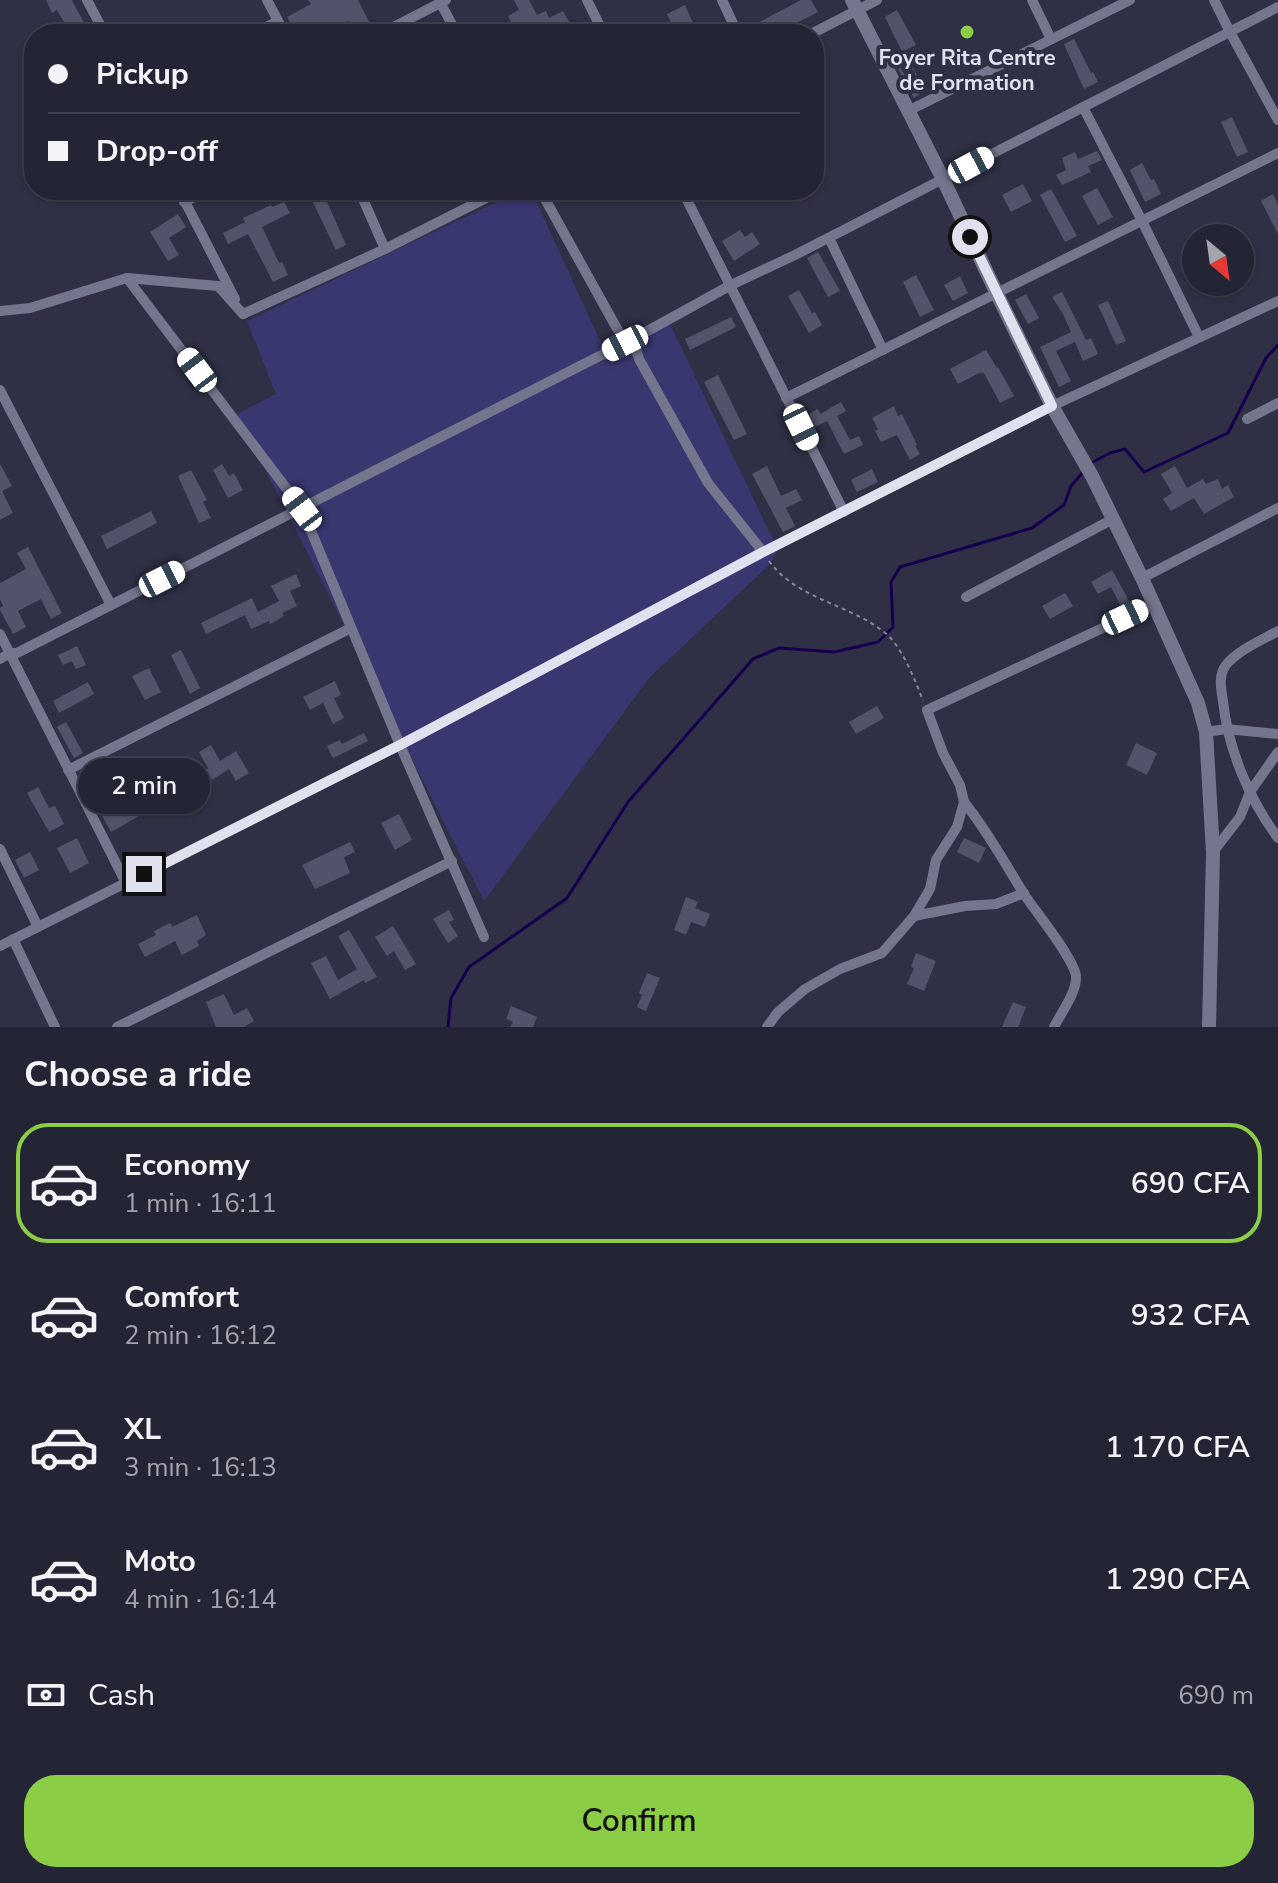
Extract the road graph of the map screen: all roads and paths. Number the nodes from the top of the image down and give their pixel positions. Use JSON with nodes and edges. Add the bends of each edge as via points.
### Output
{"nodes":[{"id":1,"x":87,"y":0,"type":"edge"},
{"id":2,"x":267,"y":0,"type":"edge"},
{"id":3,"x":587,"y":0,"type":"edge"},
{"id":4,"x":722,"y":0,"type":"edge"},
{"id":5,"x":877,"y":0,"type":"edge"},
{"id":6,"x":1032,"y":0,"type":"edge"},
{"id":7,"x":1130,"y":0,"type":"edge"},
{"id":8,"x":1214,"y":0,"type":"edge"},
{"id":9,"x":442,"y":1,"type":"edge"},
{"id":10,"x":855,"y":5,"type":"edge"},
{"id":11,"x":1278,"y":7,"type":"edge"},
{"id":12,"x":278,"y":21,"type":"junction"},
{"id":13,"x":100,"y":24,"type":"edge"},
{"id":14,"x":272,"y":24,"type":"edge"},
{"id":15,"x":280,"y":24,"type":"edge"},
{"id":16,"x":399,"y":24,"type":"edge"},
{"id":17,"x":452,"y":24,"type":"edge"},
{"id":18,"x":599,"y":24,"type":"edge"},
{"id":19,"x":733,"y":24,"type":"edge"},
{"id":20,"x":824,"y":25,"type":"edge"},
{"id":21,"x":1230,"y":32,"type":"junction"},
{"id":22,"x":1051,"y":39,"type":"junction"},
{"id":23,"x":1083,"y":107,"type":"junction"},
{"id":24,"x":908,"y":111,"type":"junction"},
{"id":25,"x":1278,"y":120,"type":"edge"},
{"id":26,"x":1278,"y":153,"type":"edge"},
{"id":27,"x":943,"y":179,"type":"junction"},
{"id":28,"x":188,"y":200,"type":"edge"},
{"id":29,"x":363,"y":200,"type":"edge"},
{"id":30,"x":482,"y":200,"type":"edge"},
{"id":31,"x":546,"y":200,"type":"edge"},
{"id":32,"x":687,"y":200,"type":"edge"},
{"id":33,"x":184,"y":202,"type":"joint"},
{"id":34,"x":1142,"y":221,"type":"junction"},
{"id":35,"x":829,"y":238,"type":"junction"},
{"id":36,"x":385,"y":249,"type":"junction"},
{"id":37,"x":127,"y":278,"type":"junction"},
{"id":38,"x":731,"y":285,"type":"junction"},
{"id":39,"x":997,"y":294,"type":"junction"},
{"id":40,"x":1278,"y":301,"type":"edge"},
{"id":41,"x":0,"y":311,"type":"edge"},
{"id":42,"x":243,"y":314,"type":"junction"},
{"id":43,"x":1199,"y":337,"type":"junction"},
{"id":44,"x":629,"y":341,"type":"junction"},
{"id":45,"x":883,"y":350,"type":"junction"},
{"id":46,"x":0,"y":390,"type":"edge"},
{"id":47,"x":786,"y":398,"type":"junction"},
{"id":48,"x":1278,"y":403,"type":"edge"},
{"id":49,"x":1052,"y":406,"type":"junction"},
{"id":50,"x":1247,"y":419,"type":"dead end"},
{"id":51,"x":1278,"y":508,"type":"edge"},
{"id":52,"x":302,"y":509,"type":"junction"},
{"id":53,"x":844,"y":512,"type":"junction"},
{"id":54,"x":1113,"y":519,"type":"junction"},
{"id":55,"x":763,"y":552,"type":"junction"},
{"id":56,"x":1142,"y":578,"type":"junction"},
{"id":57,"x":966,"y":597,"type":"dead end"},
{"id":58,"x":1154,"y":604,"type":"junction"},
{"id":59,"x":111,"y":605,"type":"junction"},
{"id":60,"x":351,"y":628,"type":"junction"},
{"id":61,"x":1278,"y":631,"type":"edge"},
{"id":62,"x":0,"y":634,"type":"edge"},
{"id":63,"x":5,"y":656,"type":"edge"},
{"id":64,"x":927,"y":710,"type":"junction"},
{"id":65,"x":1226,"y":729,"type":"junction"},
{"id":66,"x":1206,"y":732,"type":"junction"},
{"id":67,"x":1278,"y":734,"type":"edge"},
{"id":68,"x":400,"y":745,"type":"junction"},
{"id":69,"x":1278,"y":752,"type":"edge"},
{"id":70,"x":68,"y":770,"type":"junction"},
{"id":71,"x":1250,"y":792,"type":"junction"},
{"id":72,"x":964,"y":802,"type":"junction"},
{"id":73,"x":1278,"y":838,"type":"edge"},
{"id":74,"x":0,"y":849,"type":"edge"},
{"id":75,"x":1213,"y":852,"type":"junction"},
{"id":76,"x":452,"y":861,"type":"junction"},
{"id":77,"x":126,"y":883,"type":"junction"},
{"id":78,"x":1024,"y":893,"type":"junction"},
{"id":79,"x":914,"y":916,"type":"junction"},
{"id":80,"x":38,"y":927,"type":"junction"},
{"id":81,"x":484,"y":937,"type":"dead end"},
{"id":82,"x":13,"y":939,"type":"junction"},
{"id":83,"x":0,"y":946,"type":"edge"},
{"id":84,"x":55,"y":1027,"type":"edge"},
{"id":85,"x":117,"y":1027,"type":"edge"},
{"id":86,"x":767,"y":1027,"type":"edge"},
{"id":87,"x":1054,"y":1027,"type":"edge"},
{"id":88,"x":1209,"y":1027,"type":"edge"}],
"edges":[{"from":1,"to":13,"type":"street"},
{"from":2,"to":12,"type":"street"},
{"from":3,"to":18,"type":"street"},
{"from":4,"to":19,"type":"street"},
{"from":5,"to":10,"type":"street"},
{"from":6,"to":22,"type":"street"},
{"from":7,"to":22,"type":"street"},
{"from":8,"to":21,"type":"street"},
{"from":9,"to":16,"type":"street"},
{"from":9,"to":17,"type":"street"},
{"from":10,"to":20,"type":"street"},
{"from":10,"to":24,"type":"main road"},
{"from":11,"to":21,"type":"street"},
{"from":12,"to":14,"type":"street"},
{"from":12,"to":15,"type":"street"},
{"from":21,"to":23,"type":"street"},
{"from":21,"to":25,"type":"street"},
{"from":22,"to":24,"type":"street"},
{"from":23,"to":27,"type":"street"},
{"from":23,"to":34,"type":"street"},
{"from":24,"to":27,"type":"main road"},
{"from":26,"to":34,"type":"street"},
{"from":27,"to":35,"type":"street"},
{"from":27,"to":39,"type":"main road"},
{"from":28,"to":33,"type":"street"},
{"from":29,"to":36,"type":"street"},
{"from":30,"to":36,"type":"street"},
{"from":31,"to":44,"type":"street"},
{"from":32,"to":38,"type":"street"},
{"from":33,"to":42,"type":"street"},
{"from":34,"to":39,"type":"street"},
{"from":34,"to":43,"type":"street"},
{"from":35,"to":38,"type":"street"},
{"from":35,"to":45,"type":"street"},
{"from":36,"to":42,"type":"street"},
{"from":37,"to":41,"type":"street","via":[[30,308]]},
{"from":37,"to":42,"type":"street","via":[[218,286]]},
{"from":37,"to":52,"type":"street"},
{"from":38,"to":44,"type":"street"},
{"from":38,"to":47,"type":"street"},
{"from":39,"to":45,"type":"street"},
{"from":39,"to":49,"type":"main road"},
{"from":40,"to":43,"type":"street"},
{"from":43,"to":49,"type":"street"},
{"from":44,"to":52,"type":"street"},
{"from":44,"to":55,"type":"street","via":[[708,483]]},
{"from":45,"to":47,"type":"street"},
{"from":46,"to":59,"type":"street"},
{"from":47,"to":53,"type":"street"},
{"from":48,"to":50,"type":"street"},
{"from":49,"to":53,"type":"street"},
{"from":49,"to":54,"type":"main road"},
{"from":51,"to":56,"type":"street"},
{"from":52,"to":59,"type":"street"},
{"from":52,"to":60,"type":"street"},
{"from":53,"to":55,"type":"street"},
{"from":54,"to":56,"type":"main road"},
{"from":54,"to":57,"type":"street"},
{"from":55,"to":64,"type":"path","via":[[779,574],[808,595],[887,633],[911,669]]},
{"from":55,"to":68,"type":"street"},
{"from":56,"to":58,"type":"main road"},
{"from":58,"to":64,"type":"street"},
{"from":58,"to":66,"type":"main road"},
{"from":59,"to":63,"type":"street"},
{"from":60,"to":68,"type":"street"},
{"from":60,"to":70,"type":"street"},
{"from":61,"to":65,"type":"street","via":[[1224,667],[1220,680]]},
{"from":62,"to":63,"type":"street"},
{"from":63,"to":70,"type":"street"},
{"from":64,"to":72,"type":"street"},
{"from":65,"to":66,"type":"street"},
{"from":65,"to":67,"type":"street"},
{"from":65,"to":71,"type":"street"},
{"from":66,"to":75,"type":"main road"},
{"from":68,"to":76,"type":"street"},
{"from":68,"to":77,"type":"street"},
{"from":69,"to":71,"type":"street"},
{"from":70,"to":77,"type":"street"},
{"from":71,"to":73,"type":"street"},
{"from":71,"to":75,"type":"street","via":[[1240,817]]},
{"from":72,"to":78,"type":"street"},
{"from":72,"to":79,"type":"street"},
{"from":74,"to":80,"type":"street"},
{"from":75,"to":88,"type":"main road"},
{"from":76,"to":81,"type":"street"},
{"from":76,"to":85,"type":"street"},
{"from":77,"to":80,"type":"street"},
{"from":78,"to":79,"type":"street","via":[[996,904]]},
{"from":78,"to":87,"type":"street","via":[[1073,964],[1072,992]]},
{"from":79,"to":86,"type":"street","via":[[882,953],[805,989]]},
{"from":80,"to":82,"type":"street"},
{"from":82,"to":83,"type":"street"},
{"from":82,"to":84,"type":"street"}]}
